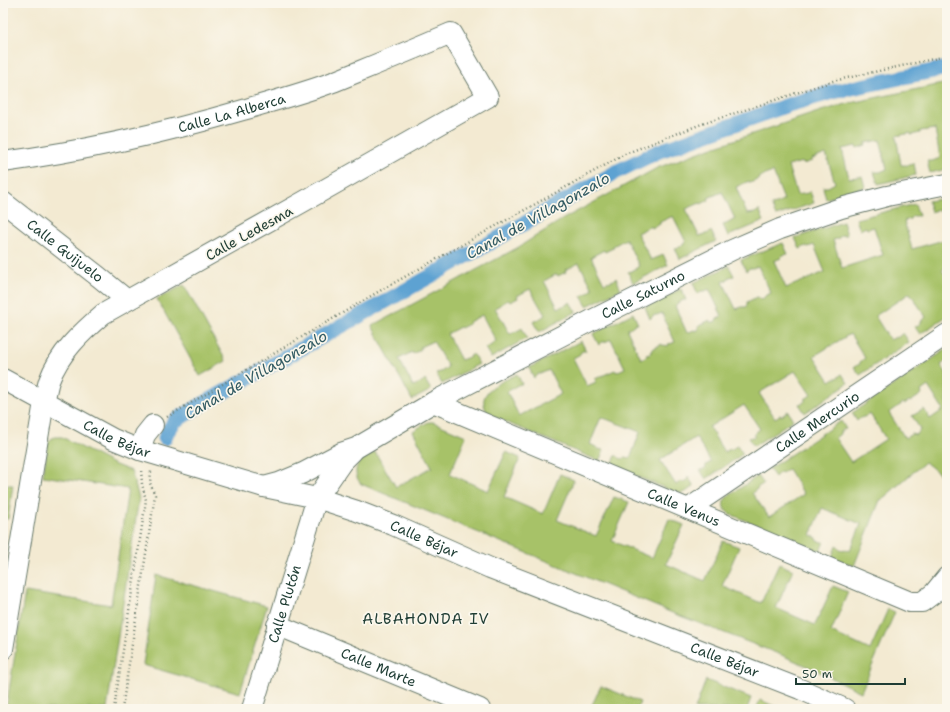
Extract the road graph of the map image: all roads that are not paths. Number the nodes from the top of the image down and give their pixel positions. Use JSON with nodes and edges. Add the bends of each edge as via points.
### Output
{"nodes":[{"id":1,"x":451,"y":33,"type":"joint"},
{"id":2,"x":4,"y":162,"type":"edge"},
{"id":3,"x":947,"y":184,"type":"edge"},
{"id":4,"x":3,"y":202,"type":"edge"},
{"id":5,"x":127,"y":300,"type":"junction"},
{"id":6,"x":947,"y":334,"type":"edge"},
{"id":7,"x":3,"y":379,"type":"edge"},
{"id":8,"x":44,"y":402,"type":"junction"},
{"id":9,"x":433,"y":402,"type":"junction"},
{"id":10,"x":153,"y":426,"type":"road end"},
{"id":11,"x":141,"y":459,"type":"junction"},
{"id":12,"x":333,"y":465,"type":"junction"},
{"id":13,"x":264,"y":487,"type":"junction"},
{"id":14,"x":317,"y":498,"type":"junction"},
{"id":15,"x":351,"y":509,"type":"junction"},
{"id":16,"x":688,"y":509,"type":"junction"},
{"id":17,"x":947,"y":577,"type":"edge"},
{"id":18,"x":277,"y":625,"type":"junction"},
{"id":19,"x":3,"y":649,"type":"edge"},
{"id":20,"x":252,"y":709,"type":"edge"},
{"id":21,"x":480,"y":709,"type":"edge"},
{"id":22,"x":845,"y":709,"type":"edge"}],
"edges":[{"from":1,"to":2,"type":"street","name":"Calle La Alberca","via":[[332,82],[226,115],[159,133]]},
{"from":1,"to":5,"type":"street","name":"Calle Ledesma","via":[[488,97]]},
{"from":3,"to":9,"type":"street","name":"Calle Saturno","via":[[848,206],[778,230],[712,259]]},
{"from":4,"to":5,"type":"street","name":"Calle Guijuelo"},
{"from":5,"to":8,"type":"street","name":"Calle Ledesma","via":[[103,314],[69,347],[58,362]]},
{"from":6,"to":16,"type":"street","name":"Calle Mercurio"},
{"from":7,"to":8,"type":"street","name":"Calle Béjar"},
{"from":8,"to":11,"type":"street","name":"Calle Béjar","via":[[113,440]]},
{"from":8,"to":19,"type":"street","name":"Calle Ledesma"},
{"from":9,"to":12,"type":"street","name":"Calle Saturno","via":[[356,448],[342,462]]},
{"from":9,"to":16,"type":"street","name":"Calle Venus"},
{"from":10,"to":11,"type":"street","via":[[145,435]]},
{"from":11,"to":13,"type":"street","name":"Calle Béjar"},
{"from":12,"to":13,"type":"street","name":"Calle Saturno"},
{"from":12,"to":14,"type":"street","name":"Calle Saturno","via":[[321,470],[316,481]]},
{"from":12,"to":15,"type":"street","via":[[341,491]]},
{"from":13,"to":14,"type":"street","name":"Calle Béjar"},
{"from":14,"to":15,"type":"street","name":"Calle Béjar"},
{"from":14,"to":18,"type":"street","name":"Calle Plutón"},
{"from":15,"to":22,"type":"street","name":"Calle Béjar","via":[[490,568]]},
{"from":16,"to":17,"type":"street","name":"Calle Venus","via":[[910,602],[922,602],[934,593]]},
{"from":18,"to":20,"type":"street","name":"Calle Plutón"},
{"from":18,"to":21,"type":"street","name":"Calle Marte"}]}
